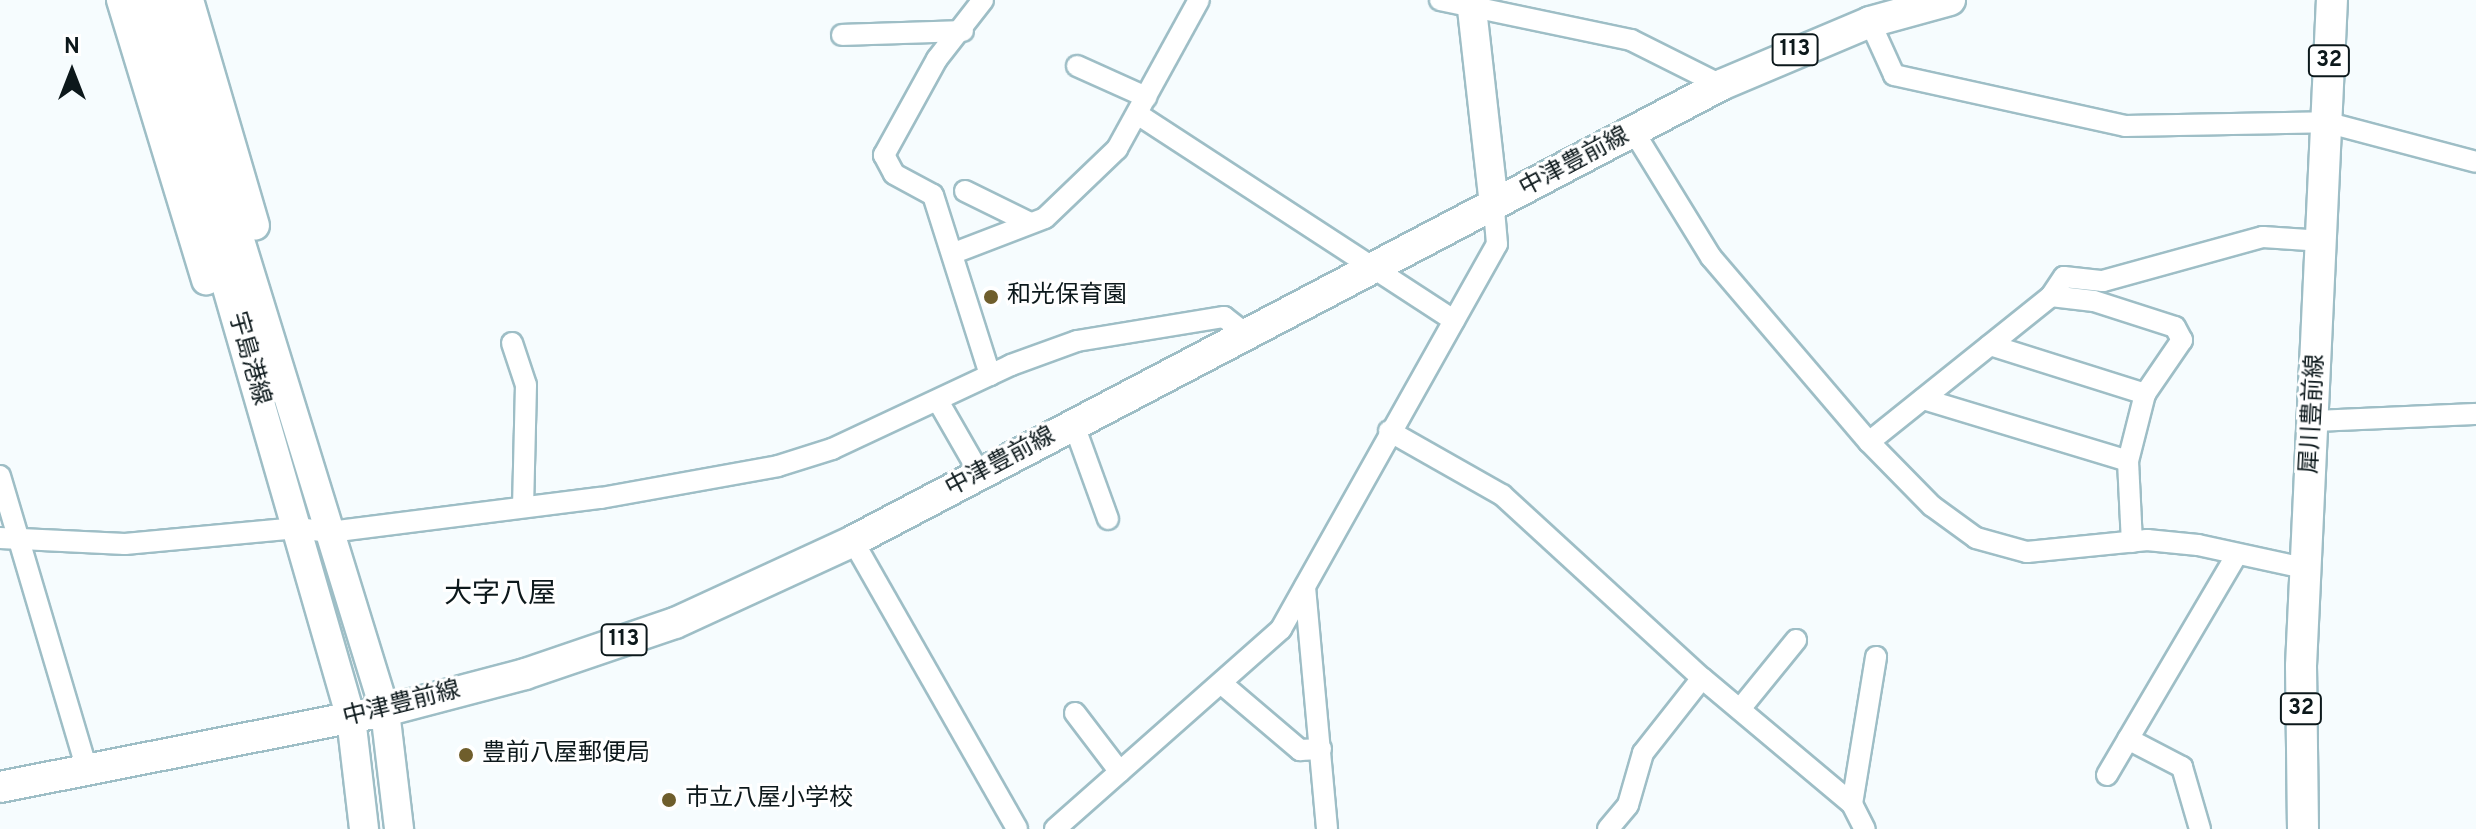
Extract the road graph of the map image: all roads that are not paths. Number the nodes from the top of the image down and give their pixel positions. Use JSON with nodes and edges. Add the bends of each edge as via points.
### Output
{"nodes":[{"id":1,"x":121,"y":0,"type":"edge"},
{"id":2,"x":144,"y":0,"type":"edge"},
{"id":3,"x":166,"y":0,"type":"edge"},
{"id":4,"x":189,"y":0,"type":"edge"},
{"id":5,"x":983,"y":0,"type":"edge"},
{"id":6,"x":1199,"y":0,"type":"edge"},
{"id":7,"x":1440,"y":0,"type":"edge"},
{"id":8,"x":1950,"y":0,"type":"edge"},
{"id":9,"x":2332,"y":0,"type":"edge"},
{"id":10,"x":1471,"y":3,"type":"edge"},
{"id":11,"x":1870,"y":22,"type":"junction"},
{"id":12,"x":963,"y":31,"type":"junction"},
{"id":13,"x":842,"y":35,"type":"dead end"},
{"id":14,"x":1077,"y":66,"type":"dead end"},
{"id":15,"x":177,"y":71,"type":"junction"},
{"id":16,"x":1721,"y":85,"type":"junction"},
{"id":17,"x":1143,"y":106,"type":"junction"},
{"id":18,"x":2325,"y":122,"type":"junction"},
{"id":19,"x":1634,"y":132,"type":"junction"},
{"id":20,"x":2476,"y":162,"type":"edge"},
{"id":21,"x":965,"y":191,"type":"dead end"},
{"id":22,"x":1494,"y":206,"type":"junction"},
{"id":23,"x":1030,"y":223,"type":"junction"},
{"id":24,"x":2323,"y":241,"type":"junction"},
{"id":25,"x":954,"y":253,"type":"junction"},
{"id":26,"x":1373,"y":267,"type":"junction"},
{"id":27,"x":2051,"y":296,"type":"junction"},
{"id":28,"x":1454,"y":320,"type":"junction"},
{"id":29,"x":1246,"y":334,"type":"junction"},
{"id":30,"x":512,"y":343,"type":"dead end"},
{"id":31,"x":1990,"y":345,"type":"junction"},
{"id":32,"x":990,"y":375,"type":"junction"},
{"id":33,"x":270,"y":384,"type":"junction"},
{"id":34,"x":2145,"y":394,"type":"junction"},
{"id":35,"x":1923,"y":399,"type":"junction"},
{"id":36,"x":938,"y":401,"type":"junction"},
{"id":37,"x":2476,"y":414,"type":"edge"},
{"id":38,"x":2314,"y":421,"type":"junction"},
{"id":39,"x":1074,"y":425,"type":"junction"},
{"id":40,"x":1389,"y":431,"type":"junction"},
{"id":41,"x":1869,"y":442,"type":"junction"},
{"id":42,"x":2128,"y":461,"type":"junction"},
{"id":43,"x":980,"y":474,"type":"junction"},
{"id":44,"x":0,"y":476,"type":"edge"},
{"id":45,"x":523,"y":507,"type":"junction"},
{"id":46,"x":1108,"y":519,"type":"dead end"},
{"id":47,"x":297,"y":528,"type":"junction"},
{"id":48,"x":330,"y":532,"type":"junction"},
{"id":49,"x":9,"y":540,"type":"edge"},
{"id":50,"x":853,"y":541,"type":"junction"},
{"id":51,"x":2132,"y":542,"type":"junction"},
{"id":52,"x":2237,"y":554,"type":"junction"},
{"id":53,"x":2308,"y":569,"type":"junction"},
{"id":54,"x":1305,"y":587,"type":"junction"},
{"id":55,"x":1796,"y":640,"type":"dead end"},
{"id":56,"x":1876,"y":657,"type":"dead end"},
{"id":57,"x":1702,"y":678,"type":"junction"},
{"id":58,"x":1221,"y":683,"type":"junction"},
{"id":59,"x":1740,"y":709,"type":"junction"},
{"id":60,"x":385,"y":711,"type":"junction"},
{"id":61,"x":1075,"y":713,"type":"dead end"},
{"id":62,"x":351,"y":718,"type":"junction"},
{"id":63,"x":2128,"y":739,"type":"junction"},
{"id":64,"x":1321,"y":749,"type":"junction"},
{"id":65,"x":87,"y":770,"type":"junction"},
{"id":66,"x":1120,"y":772,"type":"junction"},
{"id":67,"x":2107,"y":775,"type":"dead end"},
{"id":68,"x":0,"y":787,"type":"edge"},
{"id":69,"x":1852,"y":804,"type":"junction"},
{"id":70,"x":364,"y":829,"type":"edge"},
{"id":71,"x":399,"y":829,"type":"edge"},
{"id":72,"x":1017,"y":829,"type":"edge"},
{"id":73,"x":1055,"y":829,"type":"edge"},
{"id":74,"x":1327,"y":829,"type":"edge"},
{"id":75,"x":1608,"y":829,"type":"edge"},
{"id":76,"x":1865,"y":829,"type":"edge"},
{"id":77,"x":2200,"y":829,"type":"edge"},
{"id":78,"x":2303,"y":829,"type":"edge"}],
"edges":[{"from":1,"to":33,"type":"main road","via":[[210,291]]},
{"from":2,"to":15,"type":"main road","name":"宇島港線"},
{"from":3,"to":15,"type":"main road","name":"宇島港線"},
{"from":4,"to":33,"type":"main road","via":[[269,274]]},
{"from":5,"to":12,"type":"street"},
{"from":6,"to":17,"type":"street","via":[[1187,30],[1162,59]]},
{"from":7,"to":10,"type":"street"},
{"from":8,"to":11,"type":"main road","name":"中津豊前線","number":"113"},
{"from":9,"to":18,"type":"main road","name":"犀川豊前線","number":"32"},
{"from":10,"to":16,"type":"street","via":[[1631,40]]},
{"from":10,"to":22,"type":"main road"},
{"from":11,"to":16,"type":"main road","name":"中津豊前線","number":"113"},
{"from":11,"to":18,"type":"street","via":[[1894,75],[2101,122],[2148,128]]},
{"from":12,"to":13,"type":"street"},
{"from":12,"to":25,"type":"street","via":[[937,59],[884,155],[894,174],[933,195]]},
{"from":14,"to":17,"type":"street"},
{"from":15,"to":33,"type":"main road","name":"宇島港線"},
{"from":16,"to":19,"type":"main road","name":"中津豊前線","number":"113"},
{"from":17,"to":23,"type":"street","via":[[1117,149],[1045,218]]},
{"from":17,"to":26,"type":"street"},
{"from":18,"to":20,"type":"street"},
{"from":18,"to":24,"type":"main road","name":"犀川豊前線","number":"32"},
{"from":19,"to":22,"type":"main road","name":"中津豊前線","number":"113"},
{"from":19,"to":41,"type":"street","via":[[1711,257]]},
{"from":21,"to":23,"type":"street"},
{"from":22,"to":26,"type":"main road","name":"中津豊前線","number":"113"},
{"from":22,"to":28,"type":"street","via":[[1497,244]]},
{"from":23,"to":25,"type":"street"},
{"from":24,"to":27,"type":"street","via":[[2263,237],[2103,281],[2064,277]]},
{"from":24,"to":38,"type":"main road","name":"犀川豊前線","number":"32"},
{"from":25,"to":32,"type":"street"},
{"from":26,"to":28,"type":"street"},
{"from":26,"to":29,"type":"main road","name":"中津豊前線","number":"113"},
{"from":27,"to":31,"type":"street"},
{"from":27,"to":34,"type":"street","via":[[2094,301],[2175,327],[2182,340]]},
{"from":28,"to":40,"type":"street"},
{"from":29,"to":32,"type":"street","via":[[1224,317],[1135,328],[1058,346]]},
{"from":29,"to":39,"type":"main road","name":"中津豊前線","number":"113"},
{"from":30,"to":45,"type":"street","via":[[526,385]]},
{"from":31,"to":34,"type":"street"},
{"from":31,"to":35,"type":"street"},
{"from":32,"to":36,"type":"street"},
{"from":33,"to":47,"type":"main road","name":"宇島港線"},
{"from":33,"to":48,"type":"main road","name":"宇島港線"},
{"from":34,"to":42,"type":"street"},
{"from":35,"to":41,"type":"street"},
{"from":35,"to":42,"type":"street"},
{"from":36,"to":43,"type":"street"},
{"from":36,"to":45,"type":"street","via":[[856,440],[778,466]]},
{"from":37,"to":38,"type":"street"},
{"from":38,"to":53,"type":"main road","name":"犀川豊前線","number":"32"},
{"from":39,"to":43,"type":"main road","name":"中津豊前線","number":"113"},
{"from":39,"to":46,"type":"street"},
{"from":40,"to":54,"type":"street"},
{"from":40,"to":57,"type":"street","via":[[1502,495]]},
{"from":41,"to":51,"type":"street","via":[[1932,506],[1976,538],[2027,552]]},
{"from":42,"to":51,"type":"street"},
{"from":43,"to":50,"type":"main road","name":"中津豊前線","number":"113"},
{"from":44,"to":49,"type":"street"},
{"from":45,"to":48,"type":"street"},
{"from":47,"to":48,"type":"street"},
{"from":47,"to":49,"type":"street","via":[[125,544]]},
{"from":47,"to":62,"type":"main road","name":"宇島港線"},
{"from":48,"to":60,"type":"main road","name":"宇島港線"},
{"from":49,"to":65,"type":"street"},
{"from":50,"to":60,"type":"main road","name":"中津豊前線","number":"113","via":[[675,623],[525,674]]},
{"from":50,"to":72,"type":"street"},
{"from":51,"to":52,"type":"street","via":[[2198,545]]},
{"from":52,"to":53,"type":"street"},
{"from":52,"to":63,"type":"street"},
{"from":53,"to":78,"type":"main road","name":"犀川豊前線","number":"32","via":[[2301,666]]},
{"from":54,"to":58,"type":"street","via":[[1281,629]]},
{"from":54,"to":64,"type":"street"},
{"from":55,"to":59,"type":"street"},
{"from":56,"to":69,"type":"street"},
{"from":57,"to":59,"type":"street"},
{"from":57,"to":75,"type":"street","via":[[1643,753],[1628,805]]},
{"from":58,"to":64,"type":"street","via":[[1300,750]]},
{"from":58,"to":66,"type":"street"},
{"from":59,"to":69,"type":"street"},
{"from":60,"to":62,"type":"main road","name":"中津豊前線","number":"113"},
{"from":60,"to":71,"type":"main road","name":"宇島港線"},
{"from":61,"to":66,"type":"street"},
{"from":62,"to":65,"type":"main road","name":"中津豊前線","number":"113"},
{"from":62,"to":70,"type":"main road","name":"宇島港線"},
{"from":63,"to":67,"type":"street"},
{"from":63,"to":77,"type":"street","via":[[2182,767]]},
{"from":64,"to":74,"type":"street"},
{"from":65,"to":68,"type":"main road","name":"中津豊前線","number":"113"},
{"from":66,"to":73,"type":"street"},
{"from":69,"to":76,"type":"street"}]}
